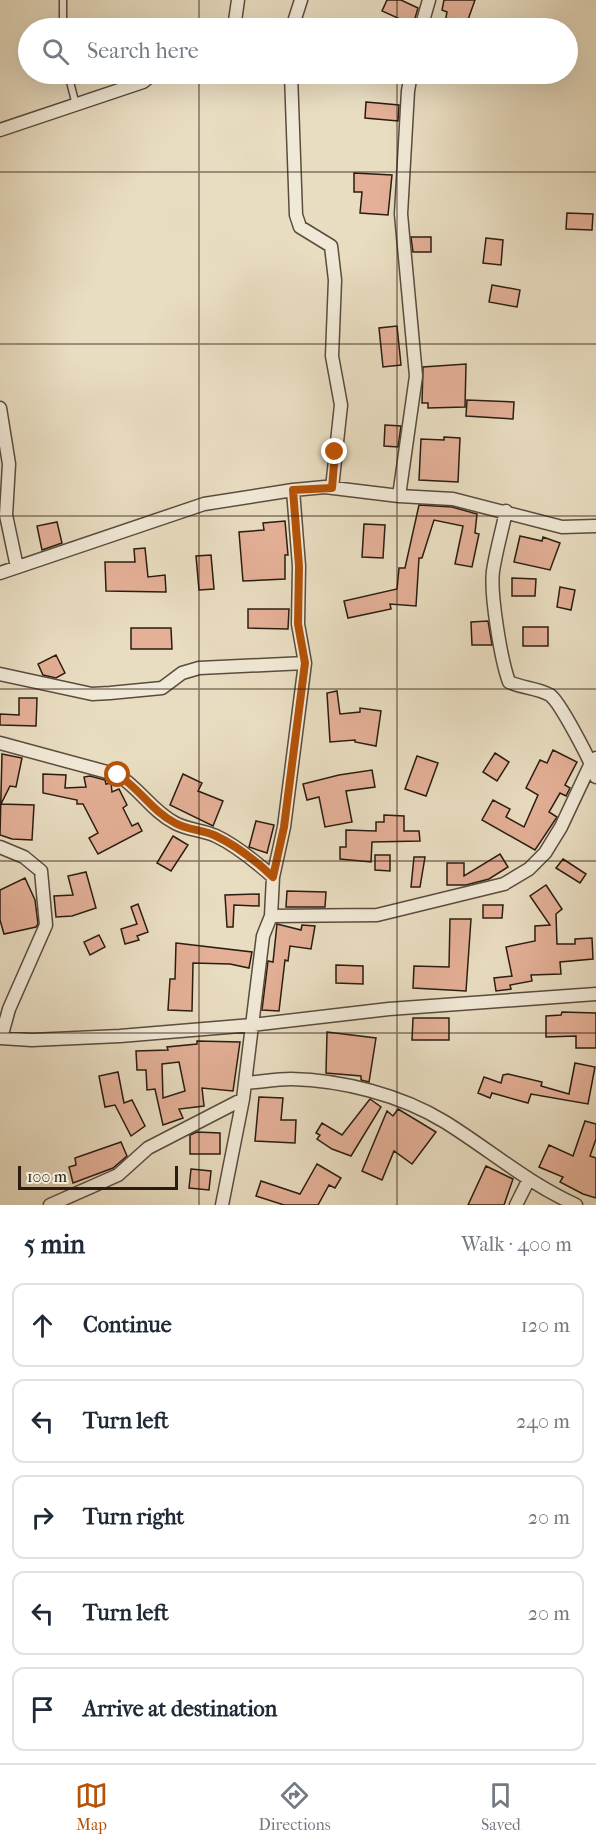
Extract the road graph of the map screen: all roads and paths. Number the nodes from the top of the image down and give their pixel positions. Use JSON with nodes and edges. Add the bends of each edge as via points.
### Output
{"nodes":[{"id":1,"x":63,"y":0,"type":"edge"},
{"id":2,"x":238,"y":0,"type":"edge"},
{"id":3,"x":301,"y":0,"type":"edge"},
{"id":4,"x":429,"y":0,"type":"edge"},
{"id":5,"x":63,"y":18,"type":"edge"},
{"id":6,"x":235,"y":18,"type":"edge"},
{"id":7,"x":295,"y":18,"type":"edge"},
{"id":8,"x":424,"y":18,"type":"edge"},
{"id":9,"x":70,"y":84,"type":"edge"},
{"id":10,"x":137,"y":84,"type":"edge"},
{"id":11,"x":291,"y":84,"type":"edge"},
{"id":12,"x":409,"y":84,"type":"edge"},
{"id":13,"x":76,"y":106,"type":"junction"},
{"id":14,"x":0,"y":130,"type":"edge"},
{"id":15,"x":0,"y":408,"type":"edge"},
{"id":16,"x":332,"y":488,"type":"junction"},
{"id":17,"x":293,"y":490,"type":"junction"},
{"id":18,"x":399,"y":496,"type":"junction"},
{"id":19,"x":506,"y":511,"type":"junction"},
{"id":20,"x":596,"y":526,"type":"edge"},
{"id":21,"x":17,"y":567,"type":"junction"},
{"id":22,"x":0,"y":573,"type":"edge"},
{"id":23,"x":305,"y":663,"type":"junction"},
{"id":24,"x":0,"y":674,"type":"edge"},
{"id":25,"x":0,"y":743,"type":"edge"},
{"id":26,"x":594,"y":760,"type":"edge"},
{"id":27,"x":596,"y":777,"type":"edge"},
{"id":28,"x":0,"y":847,"type":"edge"},
{"id":29,"x":273,"y":877,"type":"junction"},
{"id":30,"x":271,"y":916,"type":"junction"},
{"id":31,"x":596,"y":994,"type":"edge"},
{"id":32,"x":252,"y":1025,"type":"junction"},
{"id":33,"x":1,"y":1038,"type":"edge"},
{"id":34,"x":245,"y":1083,"type":"junction"},
{"id":35,"x":243,"y":1099,"type":"junction"},
{"id":36,"x":528,"y":1181,"type":"junction"},
{"id":37,"x":50,"y":1205,"type":"edge"},
{"id":38,"x":222,"y":1205,"type":"edge"},
{"id":39,"x":516,"y":1205,"type":"edge"},
{"id":40,"x":576,"y":1205,"type":"edge"}],
"edges":[{"from":1,"to":5,"type":"lane"},
{"from":2,"to":6,"type":"street"},
{"from":3,"to":7,"type":"street"},
{"from":4,"to":8,"type":"street"},
{"from":9,"to":13,"type":"lane"},
{"from":10,"to":13,"type":"street"},
{"from":11,"to":16,"type":"street","via":[[296,215],[300,227],[331,246],[334,269],[332,356],[341,405]]},
{"from":12,"to":18,"type":"street","via":[[401,214],[416,376]]},
{"from":13,"to":14,"type":"street"},
{"from":15,"to":21,"type":"street","via":[[9,464],[6,515]]},
{"from":16,"to":17,"type":"street"},
{"from":16,"to":18,"type":"street"},
{"from":17,"to":21,"type":"street","via":[[204,504]]},
{"from":17,"to":23,"type":"street","via":[[299,566],[298,624]]},
{"from":18,"to":19,"type":"street","via":[[453,499]]},
{"from":19,"to":20,"type":"street","via":[[562,527]]},
{"from":19,"to":26,"type":"street","via":[[493,573],[499,638],[509,682],[555,700]]},
{"from":21,"to":22,"type":"street"},
{"from":23,"to":24,"type":"street","via":[[199,668],[182,673],[162,688],[92,694]]},
{"from":23,"to":29,"type":"street","via":[[284,827]]},
{"from":25,"to":29,"type":"street","via":[[118,775],[177,824],[215,836],[248,855]]},
{"from":26,"to":27,"type":"street"},
{"from":26,"to":30,"type":"street","via":[[545,853],[529,869],[504,884],[377,915]]},
{"from":28,"to":33,"type":"street","via":[[24,857],[41,871],[46,925],[9,1009]]},
{"from":29,"to":30,"type":"street"},
{"from":30,"to":32,"type":"street","via":[[263,936]]},
{"from":31,"to":32,"type":"street","via":[[389,1009]]},
{"from":32,"to":33,"type":"street","via":[[32,1040]]},
{"from":32,"to":34,"type":"street"},
{"from":34,"to":35,"type":"street"},
{"from":34,"to":36,"type":"street","via":[[317,1081],[393,1098],[444,1122]]},
{"from":35,"to":37,"type":"street","via":[[148,1148],[118,1174]]},
{"from":35,"to":38,"type":"street"},
{"from":36,"to":39,"type":"street"},
{"from":36,"to":40,"type":"street"}]}
